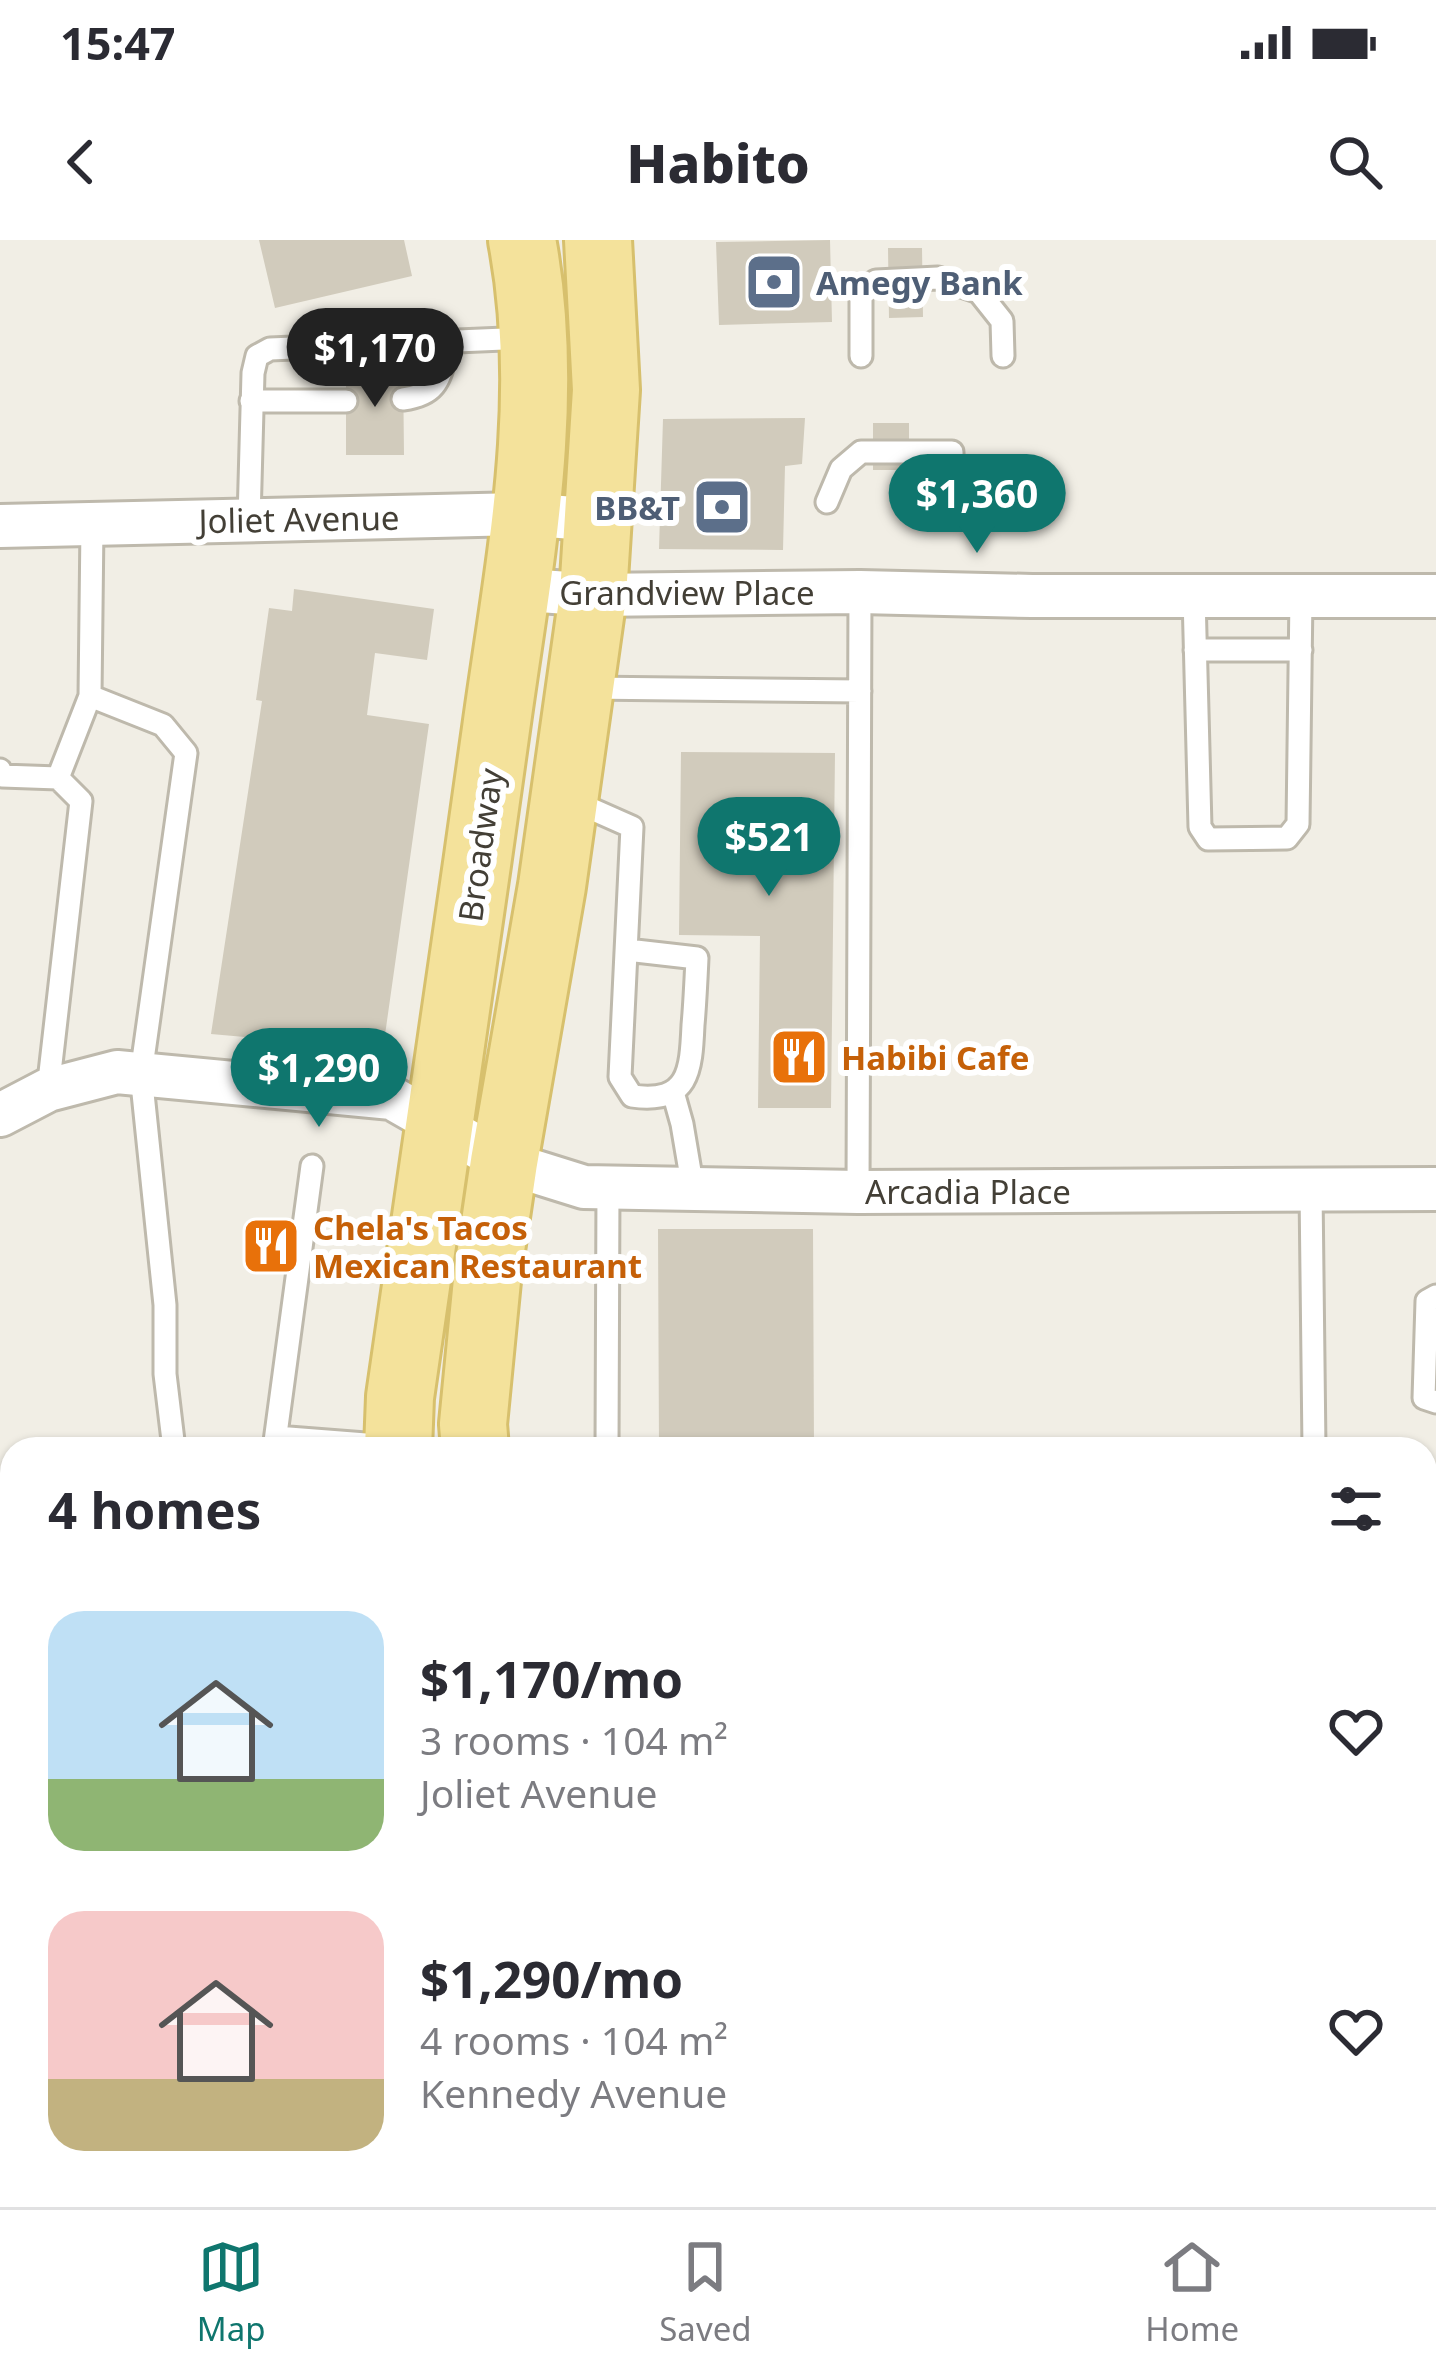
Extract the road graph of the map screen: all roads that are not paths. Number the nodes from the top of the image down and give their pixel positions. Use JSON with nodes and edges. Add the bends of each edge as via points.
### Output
{"nodes":[{"id":1,"x":522,"y":240,"type":"edge"},
{"id":2,"x":598,"y":240,"type":"edge"},
{"id":3,"x":532,"y":338,"type":"junction"},
{"id":4,"x":450,"y":341,"type":"junction"},
{"id":5,"x":861,"y":356,"type":"dead end"},
{"id":6,"x":1003,"y":356,"type":"dead end"},
{"id":7,"x":403,"y":399,"type":"dead end"},
{"id":8,"x":251,"y":401,"type":"junction"},
{"id":9,"x":346,"y":401,"type":"dead end"},
{"id":10,"x":953,"y":499,"type":"dead end"},
{"id":11,"x":827,"y":502,"type":"dead end"},
{"id":12,"x":525,"y":514,"type":"junction"},
{"id":13,"x":249,"y":520,"type":"junction"},
{"id":14,"x":597,"y":520,"type":"junction"},
{"id":15,"x":92,"y":525,"type":"junction"},
{"id":16,"x":0,"y":526,"type":"edge"},
{"id":17,"x":515,"y":589,"type":"junction"},
{"id":18,"x":860,"y":592,"type":"junction"},
{"id":19,"x":592,"y":595,"type":"junction"},
{"id":20,"x":1194,"y":596,"type":"junction"},
{"id":21,"x":1301,"y":596,"type":"junction"},
{"id":22,"x":1436,"y":596,"type":"edge"},
{"id":23,"x":1195,"y":650,"type":"junction"},
{"id":24,"x":1301,"y":650,"type":"junction"},
{"id":25,"x":580,"y":688,"type":"junction"},
{"id":26,"x":860,"y":691,"type":"junction"},
{"id":27,"x":90,"y":696,"type":"junction"},
{"id":28,"x":0,"y":770,"type":"edge"},
{"id":29,"x":58,"y":778,"type":"junction"},
{"id":30,"x":565,"y":797,"type":"junction"},
{"id":31,"x":627,"y":950,"type":"junction"},
{"id":32,"x":141,"y":1074,"type":"junction"},
{"id":33,"x":48,"y":1090,"type":"junction"},
{"id":34,"x":673,"y":1092,"type":"junction"},
{"id":35,"x":0,"y":1115,"type":"edge"},
{"id":36,"x":439,"y":1124,"type":"junction"},
{"id":37,"x":504,"y":1162,"type":"junction"},
{"id":38,"x":312,"y":1166,"type":"dead end"},
{"id":39,"x":608,"y":1187,"type":"junction"},
{"id":40,"x":693,"y":1189,"type":"junction"},
{"id":41,"x":1311,"y":1189,"type":"junction"},
{"id":42,"x":1436,"y":1189,"type":"edge"},
{"id":43,"x":858,"y":1192,"type":"junction"},
{"id":44,"x":1436,"y":1296,"type":"edge"},
{"id":45,"x":1436,"y":1402,"type":"edge"},
{"id":46,"x":173,"y":1437,"type":"edge"},
{"id":47,"x":276,"y":1437,"type":"edge"},
{"id":48,"x":398,"y":1437,"type":"edge"},
{"id":49,"x":474,"y":1437,"type":"edge"},
{"id":50,"x":607,"y":1437,"type":"edge"},
{"id":51,"x":1314,"y":1437,"type":"edge"}],
"edges":[{"from":1,"to":3,"type":"main road","name":"Broadway"},
{"from":2,"to":14,"type":"main road","via":[[606,390]]},
{"from":3,"to":4,"type":"lane"},
{"from":3,"to":12,"type":"main road","name":"Broadway","via":[[536,405]]},
{"from":4,"to":7,"type":"lane","via":[[434,388]]},
{"from":4,"to":8,"type":"lane","via":[[270,349],[257,356]]},
{"from":5,"to":6,"type":"lane","via":[[861,292],[877,281],[938,278],[979,292],[1002,321]]},
{"from":8,"to":9,"type":"lane"},
{"from":8,"to":13,"type":"lane"},
{"from":10,"to":11,"type":"lane","via":[[952,452],[861,452],[841,469]]},
{"from":12,"to":13,"type":"street","name":"Joliet Avenue"},
{"from":12,"to":14,"type":"street","name":"Joliet Avenue"},
{"from":12,"to":17,"type":"main road","name":"Broadway"},
{"from":13,"to":15,"type":"street","name":"Joliet Avenue"},
{"from":14,"to":19,"type":"main road"},
{"from":15,"to":16,"type":"street","name":"Joliet Avenue"},
{"from":15,"to":27,"type":"lane"},
{"from":17,"to":19,"type":"street","name":"Grandview Place"},
{"from":17,"to":36,"type":"main road","name":"Broadway"},
{"from":18,"to":19,"type":"street","name":"Grandview Place"},
{"from":18,"to":20,"type":"street","name":"Grandview Place"},
{"from":18,"to":26,"type":"lane"},
{"from":19,"to":25,"type":"main road"},
{"from":20,"to":21,"type":"street","name":"Grandview Place"},
{"from":20,"to":23,"type":"lane"},
{"from":21,"to":22,"type":"street","name":"Grandview Place"},
{"from":21,"to":24,"type":"lane"},
{"from":23,"to":24,"type":"lane"},
{"from":23,"to":24,"type":"lane","via":[[1200,827],[1208,838],[1287,838],[1298,824]]},
{"from":25,"to":26,"type":"lane"},
{"from":25,"to":30,"type":"main road"},
{"from":26,"to":43,"type":"lane"},
{"from":27,"to":29,"type":"lane"},
{"from":27,"to":32,"type":"lane","via":[[163,725],[186,753]]},
{"from":28,"to":29,"type":"lane"},
{"from":29,"to":33,"type":"lane","via":[[81,801]]},
{"from":30,"to":31,"type":"lane","via":[[632,827]]},
{"from":30,"to":37,"type":"main road"},
{"from":31,"to":34,"type":"lane","via":[[620,1077],[632,1096]]},
{"from":31,"to":34,"type":"lane","via":[[697,958],[691,1069]]},
{"from":32,"to":33,"type":"street","name":"Arcadia Place","via":[[117,1072]]},
{"from":32,"to":36,"type":"street","name":"Arcadia Place","via":[[392,1098]]},
{"from":32,"to":46,"type":"lane"},
{"from":33,"to":35,"type":"street","name":"Arcadia Place"},
{"from":34,"to":40,"type":"lane"},
{"from":36,"to":37,"type":"street","name":"Arcadia Place"},
{"from":36,"to":48,"type":"main road","name":"Broadway"},
{"from":37,"to":39,"type":"street","name":"Arcadia Place"},
{"from":37,"to":49,"type":"main road"},
{"from":38,"to":47,"type":"lane"},
{"from":39,"to":40,"type":"street","name":"Arcadia Place"},
{"from":39,"to":50,"type":"lane"},
{"from":40,"to":43,"type":"street","name":"Arcadia Place"},
{"from":41,"to":42,"type":"street","name":"Arcadia Place"},
{"from":41,"to":43,"type":"street","name":"Arcadia Place"},
{"from":41,"to":51,"type":"lane"},
{"from":44,"to":45,"type":"lane","via":[[1427,1301],[1424,1398]]}]}
